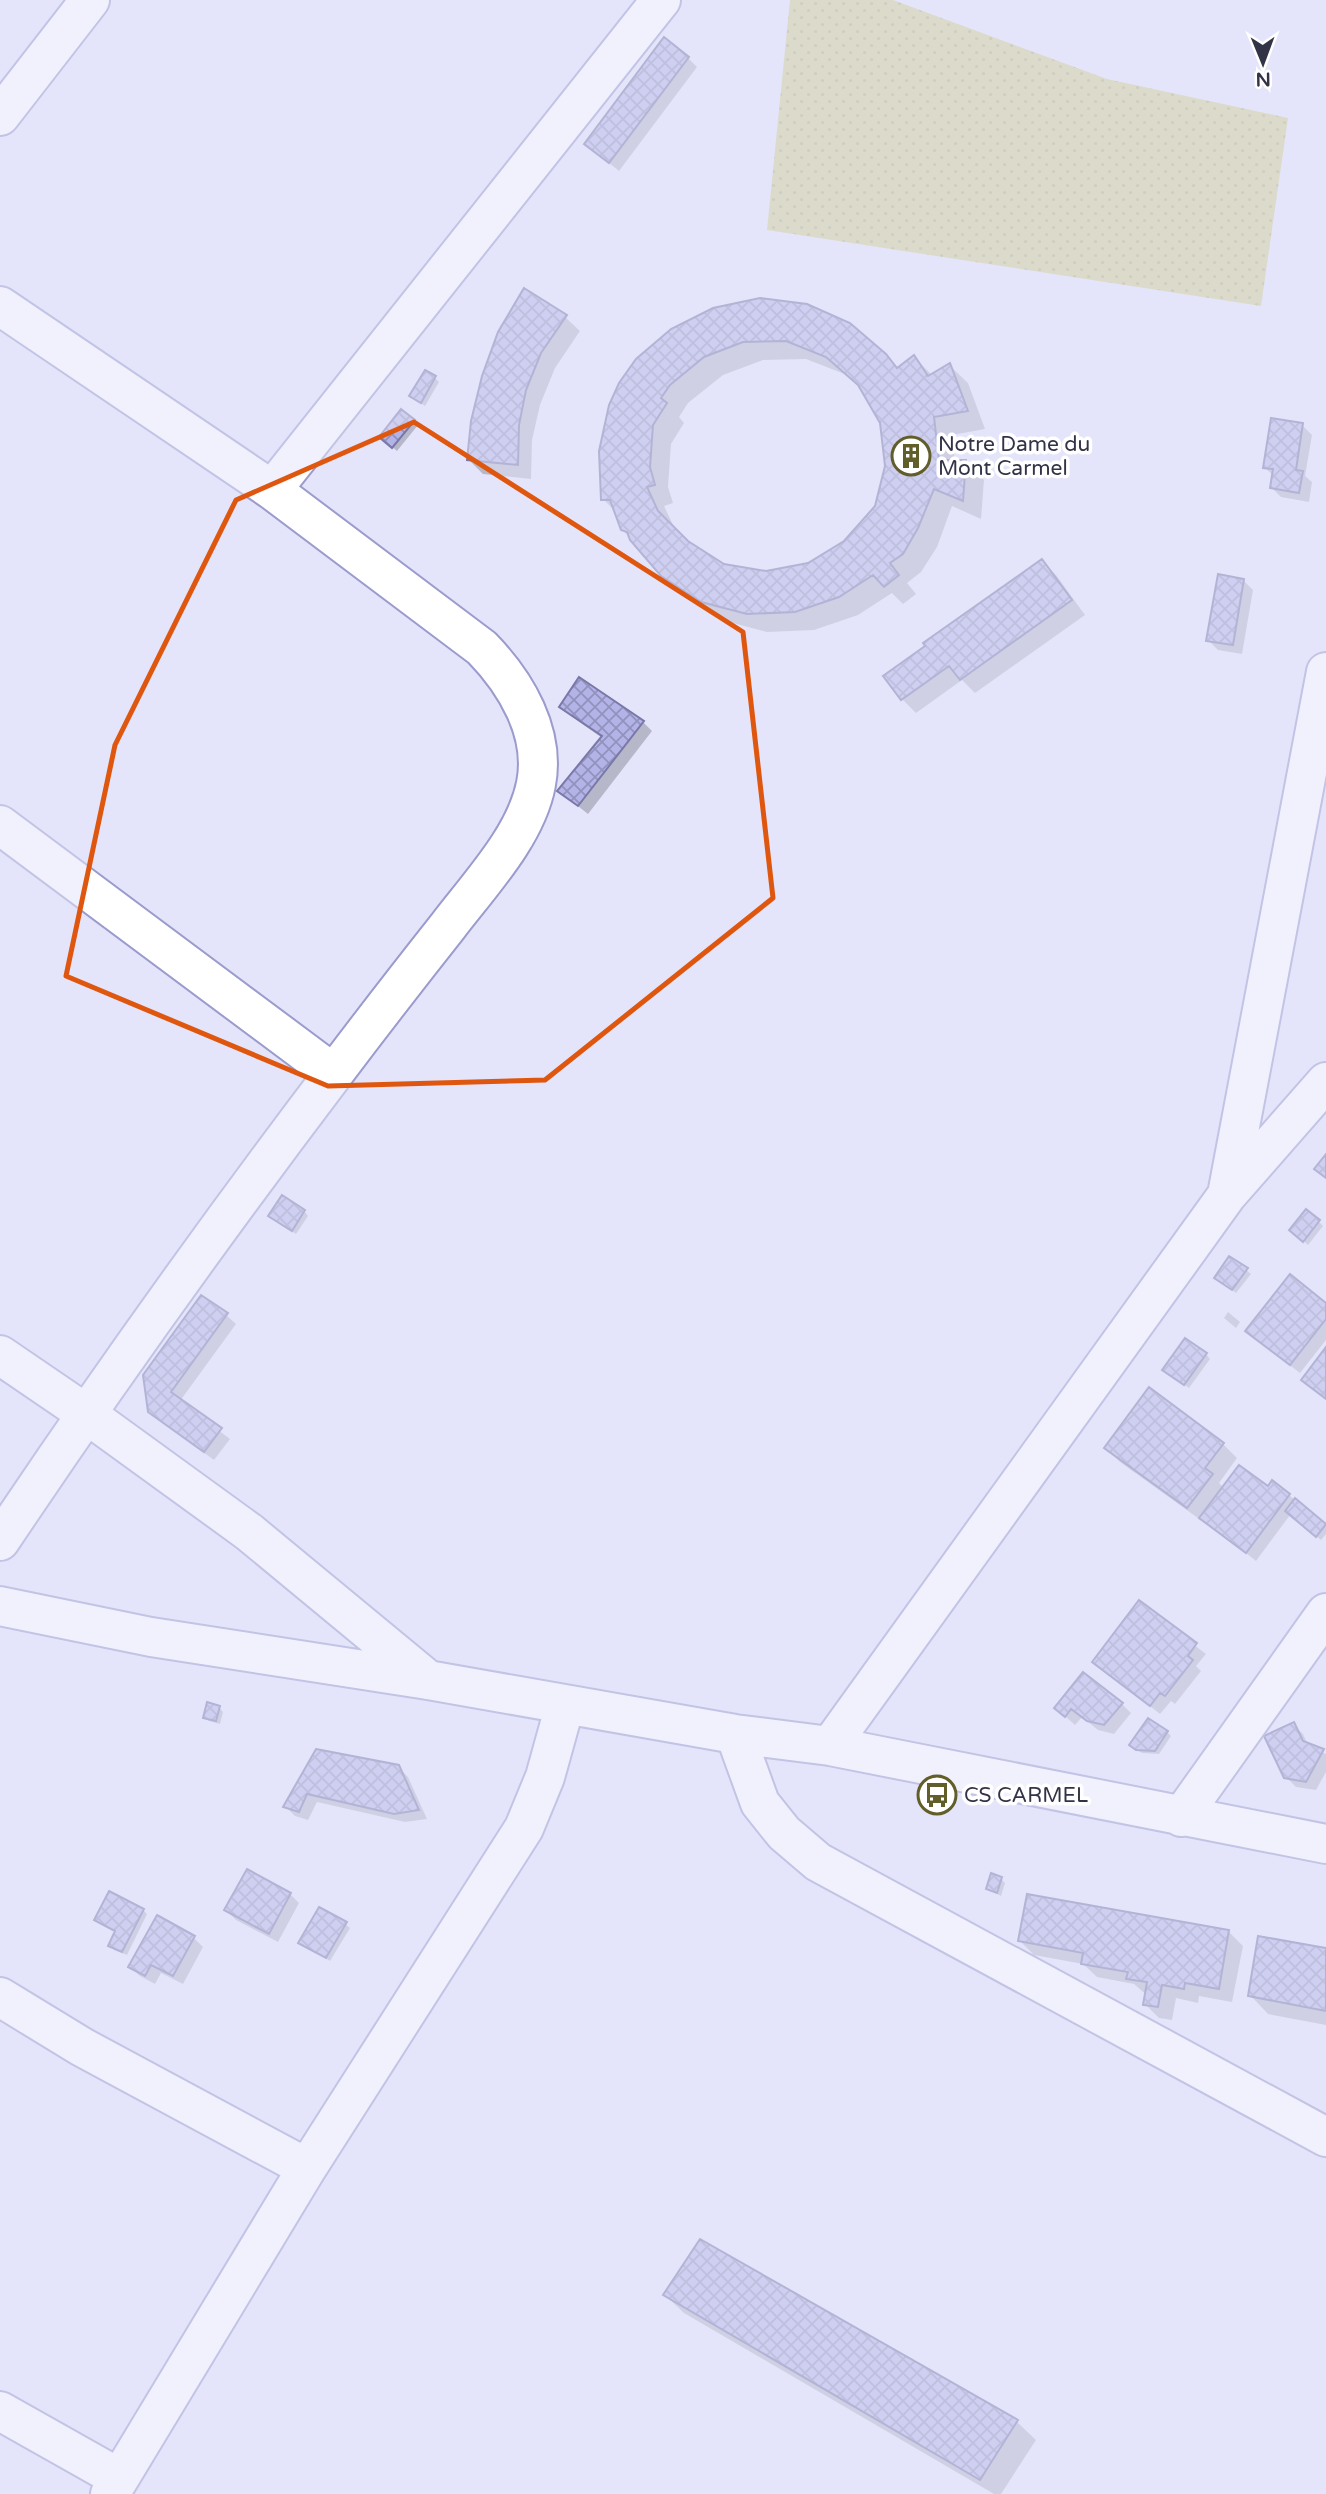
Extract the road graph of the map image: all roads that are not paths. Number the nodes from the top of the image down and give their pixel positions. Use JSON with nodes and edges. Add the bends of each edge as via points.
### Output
{"nodes":[{"id":1,"x":90,"y":0,"type":"edge"},
{"id":2,"x":661,"y":0,"type":"edge"},
{"id":3,"x":0,"y":117,"type":"edge"},
{"id":4,"x":0,"y":306,"type":"edge"},
{"id":5,"x":272,"y":490,"type":"junction"},
{"id":6,"x":1326,"y":672,"type":"edge"},
{"id":7,"x":0,"y":825,"type":"edge"},
{"id":8,"x":334,"y":1074,"type":"junction"},
{"id":9,"x":1326,"y":1082,"type":"edge"},
{"id":10,"x":1227,"y":1195,"type":"junction"},
{"id":11,"x":0,"y":1355,"type":"edge"},
{"id":12,"x":85,"y":1413,"type":"junction"},
{"id":13,"x":0,"y":1541,"type":"edge"},
{"id":14,"x":0,"y":1606,"type":"edge"},
{"id":15,"x":1322,"y":1623,"type":"edge"},
{"id":16,"x":428,"y":1680,"type":"junction"},
{"id":17,"x":565,"y":1706,"type":"junction"},
{"id":18,"x":735,"y":1734,"type":"junction"},
{"id":19,"x":830,"y":1746,"type":"junction"},
{"id":20,"x":1181,"y":1817,"type":"junction"},
{"id":21,"x":1326,"y":1844,"type":"edge"},
{"id":22,"x":0,"y":1997,"type":"edge"},
{"id":23,"x":1326,"y":2137,"type":"edge"},
{"id":24,"x":307,"y":2168,"type":"junction"},
{"id":25,"x":0,"y":2411,"type":"edge"},
{"id":26,"x":115,"y":2486,"type":"edge"}],
"edges":[{"from":1,"to":3,"type":"street"},
{"from":2,"to":5,"type":"street"},
{"from":4,"to":5,"type":"street"},
{"from":5,"to":8,"type":"street","via":[[482,648],[503,669],[524,702],[536,749],[536,783],[506,851]]},
{"from":6,"to":10,"type":"street"},
{"from":7,"to":8,"type":"street"},
{"from":8,"to":12,"type":"street"},
{"from":9,"to":10,"type":"street"},
{"from":10,"to":19,"type":"street"},
{"from":11,"to":12,"type":"street"},
{"from":12,"to":13,"type":"street"},
{"from":12,"to":16,"type":"street","via":[[249,1532]]},
{"from":14,"to":16,"type":"street","via":[[151,1637]]},
{"from":15,"to":20,"type":"street"},
{"from":16,"to":17,"type":"street"},
{"from":17,"to":18,"type":"street"},
{"from":17,"to":24,"type":"street","via":[[545,1777],[524,1828]]},
{"from":18,"to":19,"type":"street"},
{"from":18,"to":23,"type":"street","via":[[760,1803],[818,1862]]},
{"from":19,"to":20,"type":"street"},
{"from":20,"to":21,"type":"street"},
{"from":22,"to":24,"type":"street","via":[[82,2047]]},
{"from":24,"to":26,"type":"street"},
{"from":25,"to":26,"type":"street"}]}
